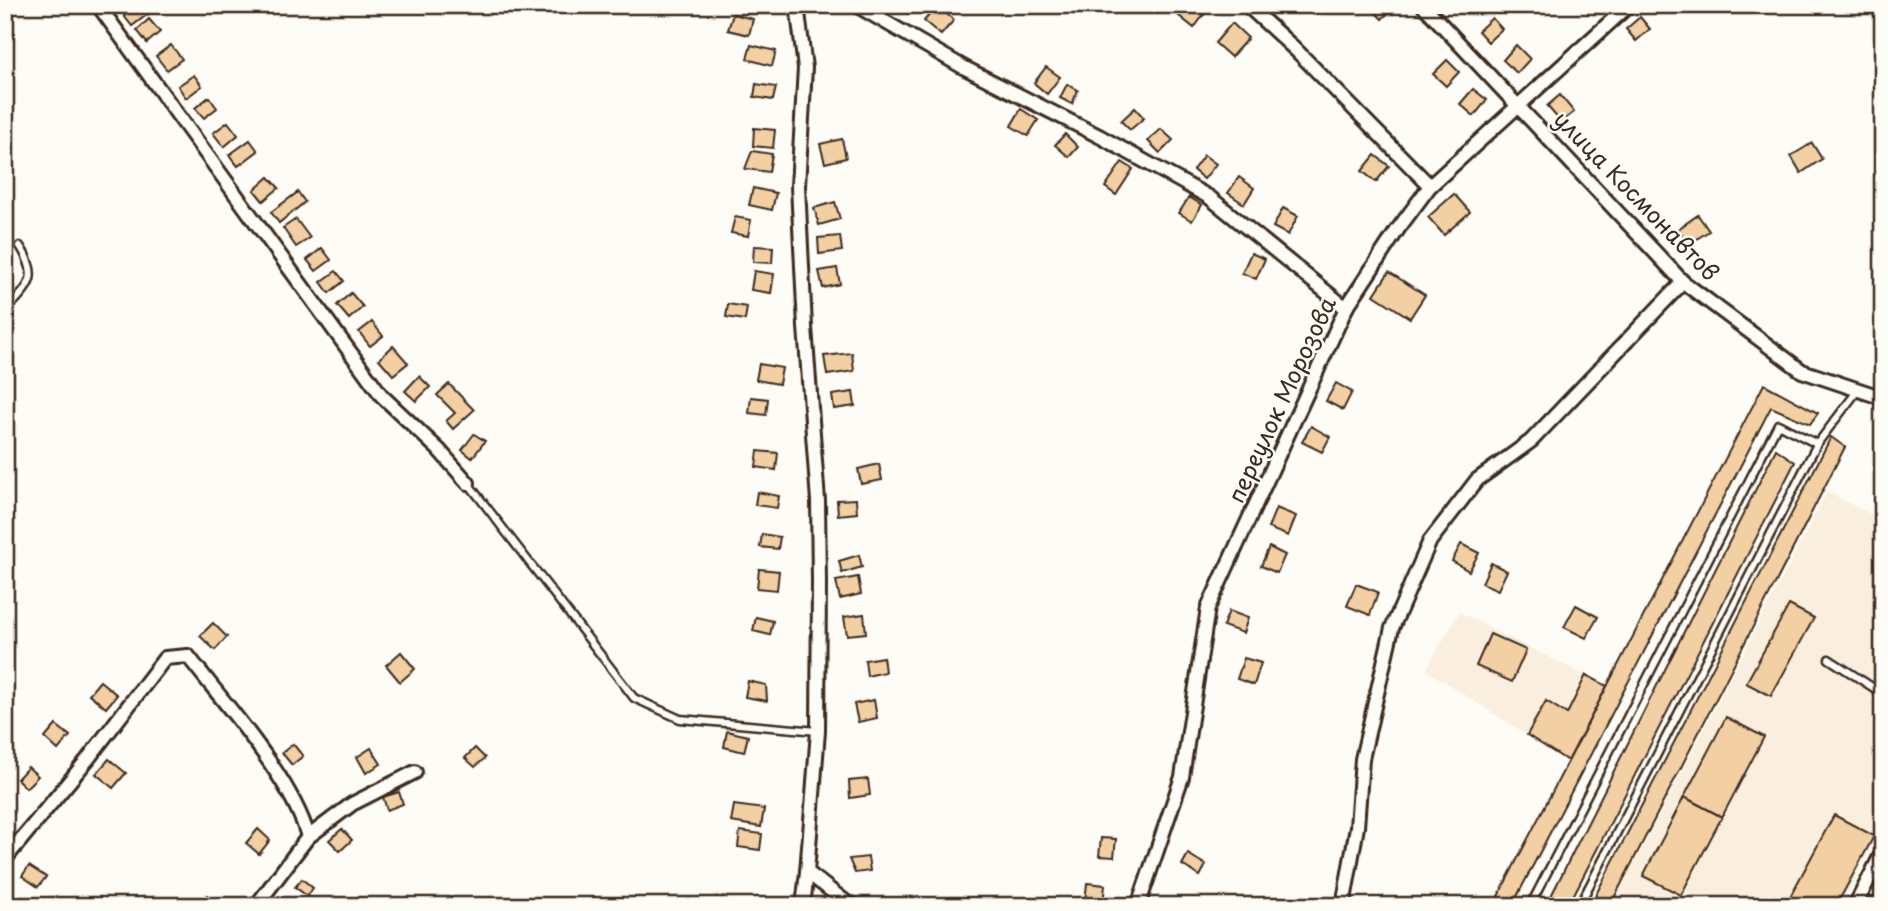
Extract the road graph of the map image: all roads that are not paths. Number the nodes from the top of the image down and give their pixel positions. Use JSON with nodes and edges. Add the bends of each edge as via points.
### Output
{"nodes":[{"id":1,"x":98,"y":5,"type":"edge"},
{"id":2,"x":797,"y":5,"type":"edge"},
{"id":3,"x":856,"y":5,"type":"edge"},
{"id":4,"x":1247,"y":5,"type":"edge"},
{"id":5,"x":1423,"y":5,"type":"edge"},
{"id":6,"x":1629,"y":5,"type":"edge"},
{"id":7,"x":1520,"y":106,"type":"junction"},
{"id":8,"x":1430,"y":186,"type":"junction"},
{"id":9,"x":20,"y":246,"type":"dead end"},
{"id":10,"x":1683,"y":282,"type":"junction"},
{"id":11,"x":1346,"y":308,"type":"junction"},
{"id":12,"x":5,"y":312,"type":"edge"},
{"id":13,"x":1859,"y":389,"type":"junction"},
{"id":14,"x":1883,"y":398,"type":"edge"},
{"id":15,"x":1817,"y":444,"type":"junction"},
{"id":16,"x":468,"y":483,"type":"joint"},
{"id":17,"x":1829,"y":659,"type":"dead end"},
{"id":18,"x":1883,"y":694,"type":"edge"},
{"id":19,"x":818,"y":731,"type":"junction"},
{"id":20,"x":415,"y":772,"type":"dead end"},
{"id":21,"x":308,"y":837,"type":"junction"},
{"id":22,"x":1883,"y":851,"type":"edge"},
{"id":23,"x":5,"y":859,"type":"edge"},
{"id":24,"x":807,"y":872,"type":"junction"},
{"id":25,"x":256,"y":906,"type":"edge"},
{"id":26,"x":803,"y":906,"type":"edge"},
{"id":27,"x":855,"y":906,"type":"edge"},
{"id":28,"x":1138,"y":906,"type":"edge"},
{"id":29,"x":1343,"y":906,"type":"edge"},
{"id":30,"x":1530,"y":906,"type":"edge"},
{"id":31,"x":1578,"y":906,"type":"edge"},
{"id":32,"x":1855,"y":906,"type":"edge"}],
"edges":[{"from":1,"to":16,"type":"street","via":[[382,396]]},
{"from":2,"to":19,"type":"street","via":[[805,68],[798,199],[818,501]]},
{"from":3,"to":11,"type":"street","via":[[1209,197]]},
{"from":4,"to":8,"type":"street"},
{"from":5,"to":7,"type":"street","name":"улица Космонавтов"},
{"from":6,"to":7,"type":"street","name":"переулок Морозова"},
{"from":7,"to":8,"type":"street","name":"переулок Морозова"},
{"from":7,"to":10,"type":"street","name":"улица Космонавтов"},
{"from":8,"to":11,"type":"street","name":"переулок Морозова"},
{"from":9,"to":12,"type":"lane","via":[[32,264],[31,281]]},
{"from":10,"to":13,"type":"street","name":"улица Космонавтов","via":[[1802,371]]},
{"from":10,"to":29,"type":"street","via":[[1531,441],[1477,480],[1430,541],[1392,628],[1362,759],[1357,827]]},
{"from":11,"to":28,"type":"street","name":"переулок Морозова","via":[[1208,608],[1182,777]]},
{"from":13,"to":14,"type":"street","name":"улица Космонавтов"},
{"from":13,"to":15,"type":"lane"},
{"from":15,"to":30,"type":"lane","via":[[1778,424]]},
{"from":15,"to":31,"type":"lane"},
{"from":16,"to":19,"type":"lane","via":[[634,698],[680,719]]},
{"from":17,"to":18,"type":"lane"},
{"from":19,"to":24,"type":"street"},
{"from":20,"to":21,"type":"street","via":[[352,804]]},
{"from":21,"to":23,"type":"street","via":[[303,819],[263,753],[188,656],[165,658]]},
{"from":21,"to":25,"type":"street"},
{"from":22,"to":32,"type":"street"},
{"from":24,"to":26,"type":"street"},
{"from":24,"to":27,"type":"street"}]}
